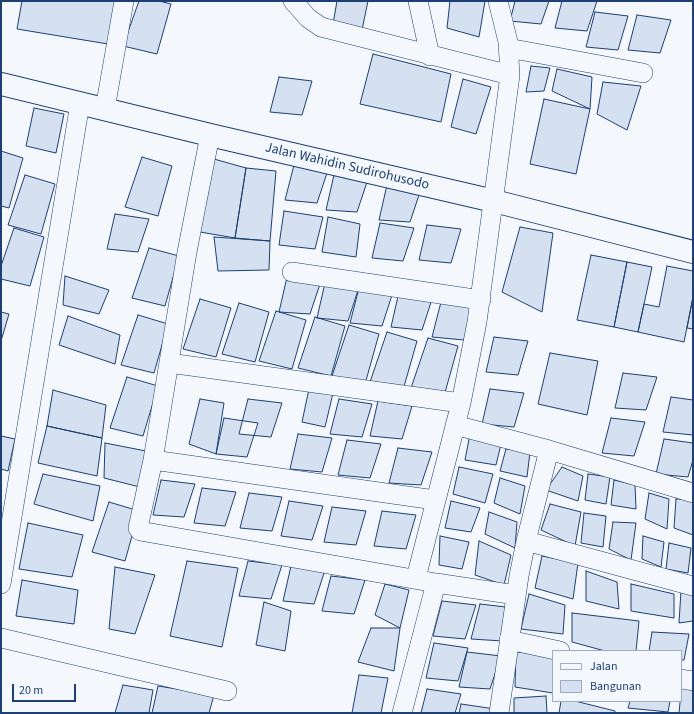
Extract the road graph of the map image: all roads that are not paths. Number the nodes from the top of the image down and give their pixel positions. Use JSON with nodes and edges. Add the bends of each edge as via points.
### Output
{"nodes":[{"id":1,"x":124,"y":1,"type":"edge"},
{"id":2,"x":293,"y":1,"type":"edge"},
{"id":3,"x":418,"y":1,"type":"edge"},
{"id":4,"x":498,"y":1,"type":"edge"},
{"id":5,"x":508,"y":48,"type":"junction"},
{"id":6,"x":430,"y":56,"type":"junction"},
{"id":7,"x":643,"y":73,"type":"dead end"},
{"id":8,"x":510,"y":75,"type":"junction"},
{"id":9,"x":1,"y":84,"type":"edge"},
{"id":10,"x":80,"y":103,"type":"junction"},
{"id":11,"x":105,"y":109,"type":"junction"},
{"id":12,"x":210,"y":135,"type":"junction"},
{"id":13,"x":494,"y":201,"type":"junction"},
{"id":14,"x":693,"y":252,"type":"edge"},
{"id":15,"x":292,"y":272,"type":"dead end"},
{"id":16,"x":481,"y":300,"type":"junction"},
{"id":17,"x":168,"y":363,"type":"junction"},
{"id":18,"x":461,"y":403,"type":"junction"},
{"id":19,"x":455,"y":425,"type":"junction"},
{"id":20,"x":549,"y":450,"type":"junction"},
{"id":21,"x":153,"y":460,"type":"junction"},
{"id":22,"x":693,"y":493,"type":"edge"},
{"id":23,"x":435,"y":500,"type":"junction"},
{"id":24,"x":526,"y":541,"type":"junction"},
{"id":25,"x":416,"y":578,"type":"junction"},
{"id":26,"x":436,"y":583,"type":"junction"},
{"id":27,"x":1,"y":584,"type":"edge"},
{"id":28,"x":693,"y":586,"type":"edge"},
{"id":29,"x":516,"y":596,"type":"junction"},
{"id":30,"x":1,"y":638,"type":"edge"},
{"id":31,"x":509,"y":640,"type":"junction"},
{"id":32,"x":555,"y":650,"type":"edge"},
{"id":33,"x":682,"y":679,"type":"edge"},
{"id":34,"x":693,"y":681,"type":"edge"},
{"id":35,"x":227,"y":691,"type":"dead end"},
{"id":36,"x":402,"y":713,"type":"edge"},
{"id":37,"x":499,"y":713,"type":"edge"}],
"edges":[{"from":1,"to":11,"type":"street"},
{"from":2,"to":6,"type":"street","via":[[308,18],[321,27]]},
{"from":3,"to":6,"type":"street"},
{"from":4,"to":5,"type":"street"},
{"from":5,"to":7,"type":"street"},
{"from":5,"to":8,"type":"street"},
{"from":6,"to":8,"type":"street"},
{"from":8,"to":13,"type":"street"},
{"from":9,"to":10,"type":"highway","name":"Jalan Wahidin Sudirohusodo"},
{"from":10,"to":11,"type":"highway","name":"Jalan Wahidin Sudirohusodo"},
{"from":10,"to":27,"type":"street"},
{"from":11,"to":12,"type":"highway","name":"Jalan Wahidin Sudirohusodo"},
{"from":12,"to":13,"type":"highway","name":"Jalan Wahidin Sudirohusodo"},
{"from":12,"to":17,"type":"street"},
{"from":13,"to":14,"type":"highway","name":"Jalan Wahidin Sudirohusodo"},
{"from":13,"to":16,"type":"street"},
{"from":15,"to":16,"type":"street"},
{"from":16,"to":18,"type":"street"},
{"from":17,"to":18,"type":"street"},
{"from":17,"to":21,"type":"street"},
{"from":18,"to":19,"type":"street"},
{"from":19,"to":20,"type":"street"},
{"from":19,"to":23,"type":"street"},
{"from":20,"to":22,"type":"street"},
{"from":20,"to":24,"type":"street"},
{"from":21,"to":23,"type":"street"},
{"from":21,"to":25,"type":"street","via":[[138,526],[140,530]]},
{"from":23,"to":25,"type":"street"},
{"from":24,"to":28,"type":"street"},
{"from":24,"to":29,"type":"street"},
{"from":25,"to":26,"type":"street"},
{"from":26,"to":29,"type":"street"},
{"from":26,"to":36,"type":"street"},
{"from":29,"to":31,"type":"street"},
{"from":30,"to":35,"type":"street"},
{"from":31,"to":32,"type":"street"},
{"from":31,"to":37,"type":"street"},
{"from":33,"to":34,"type":"street"}]}
